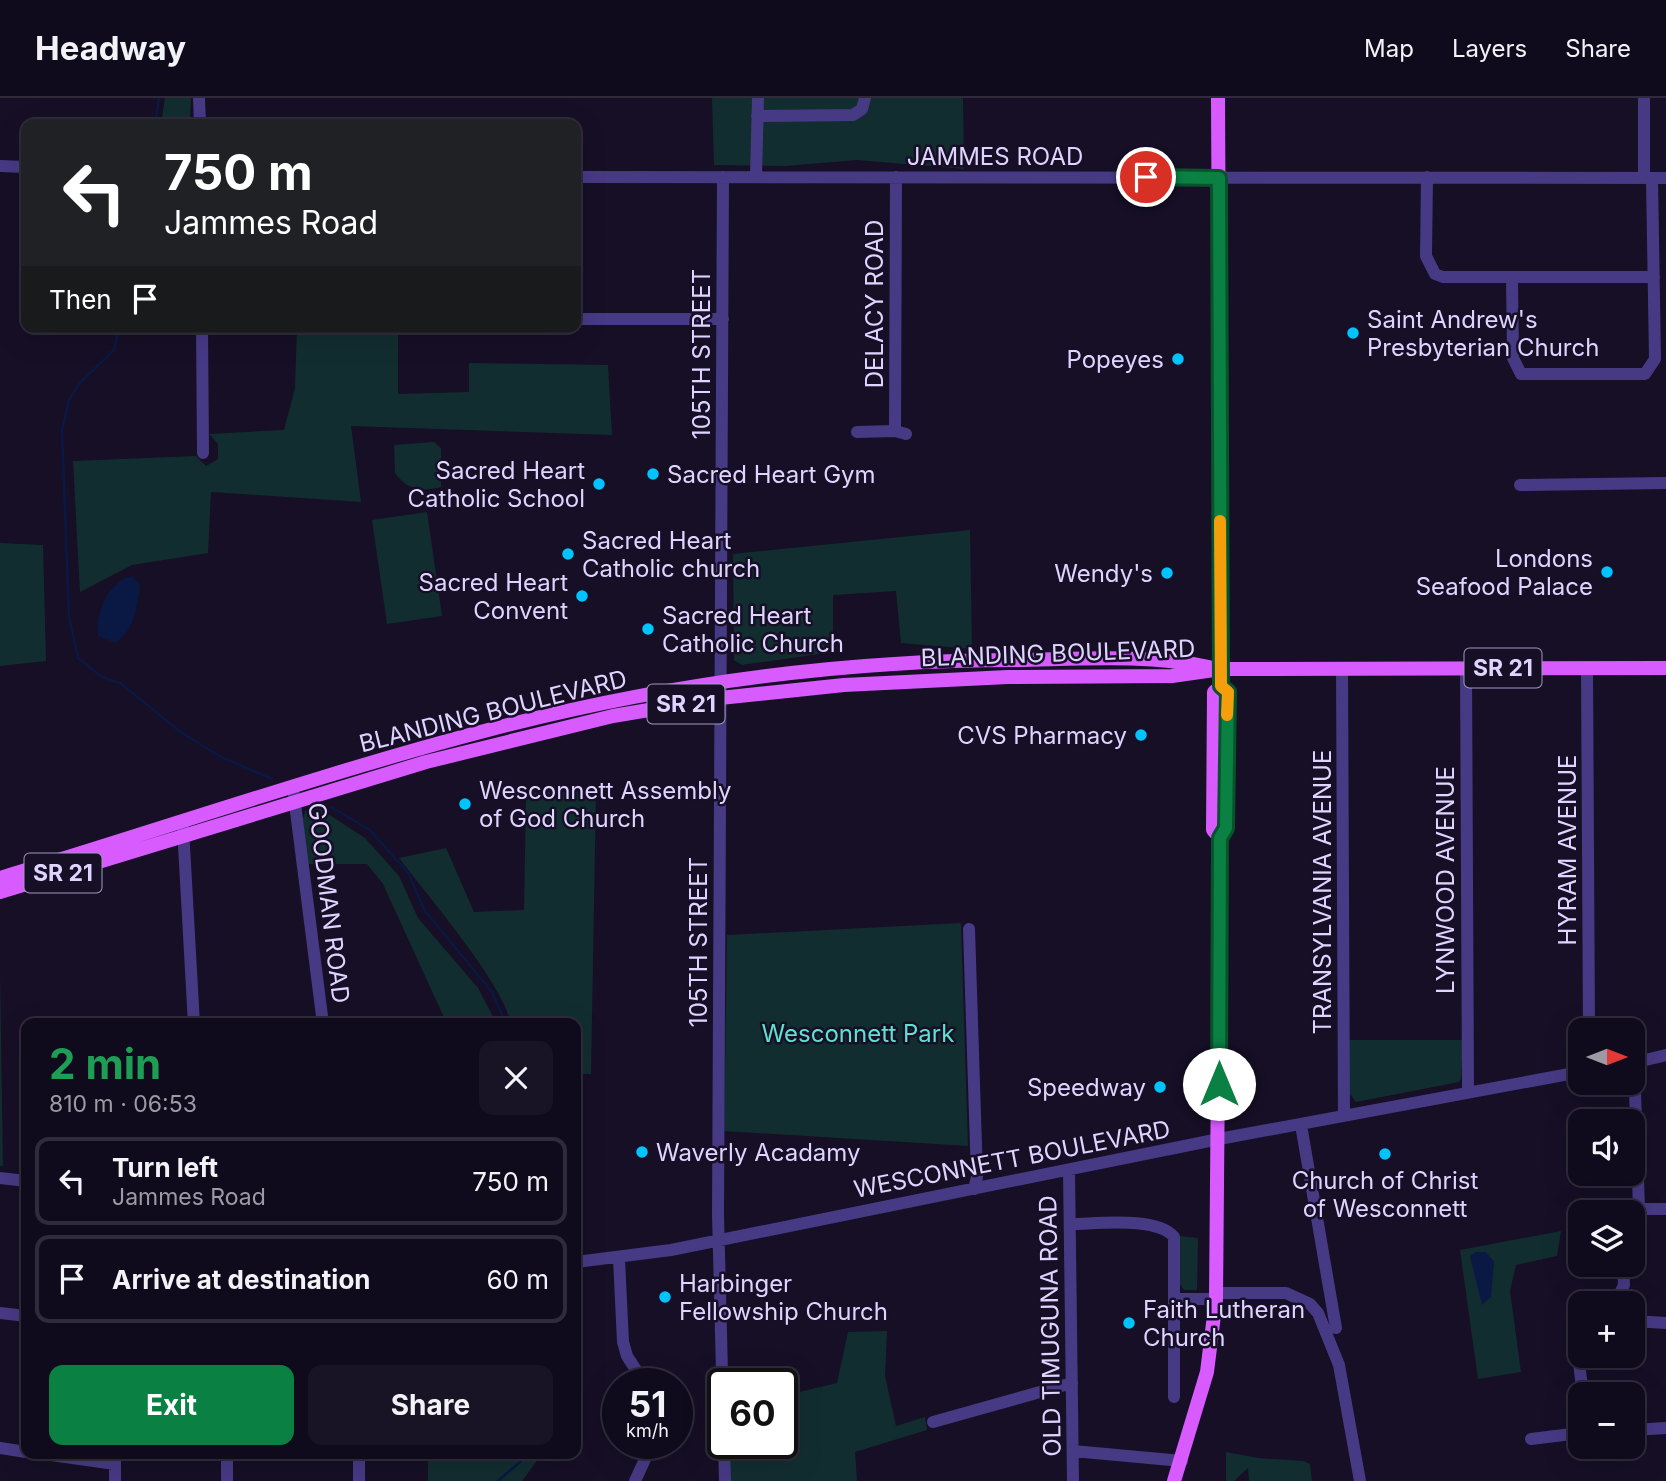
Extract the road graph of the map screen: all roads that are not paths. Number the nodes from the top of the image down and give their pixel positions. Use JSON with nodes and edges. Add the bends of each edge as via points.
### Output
{"nodes":[{"id":1,"x":199,"y":98,"type":"edge"},
{"id":2,"x":758,"y":98,"type":"edge"},
{"id":3,"x":865,"y":98,"type":"edge"},
{"id":4,"x":1219,"y":98,"type":"edge"},
{"id":5,"x":1644,"y":98,"type":"edge"},
{"id":6,"x":757,"y":116,"type":"junction"},
{"id":7,"x":200,"y":119,"type":"edge"},
{"id":8,"x":0,"y":166,"type":"edge"},
{"id":9,"x":21,"y":167,"type":"edge"},
{"id":10,"x":581,"y":177,"type":"edge"},
{"id":11,"x":723,"y":177,"type":"junction"},
{"id":12,"x":756,"y":177,"type":"junction"},
{"id":13,"x":896,"y":177,"type":"junction"},
{"id":14,"x":1427,"y":177,"type":"junction"},
{"id":15,"x":1219,"y":178,"type":"junction"},
{"id":16,"x":1648,"y":178,"type":"junction"},
{"id":17,"x":1666,"y":178,"type":"edge"},
{"id":18,"x":1512,"y":277,"type":"junction"},
{"id":19,"x":1654,"y":277,"type":"junction"},
{"id":20,"x":581,"y":319,"type":"edge"},
{"id":21,"x":723,"y":319,"type":"junction"},
{"id":22,"x":202,"y":333,"type":"edge"},
{"id":23,"x":857,"y":432,"type":"dead end"},
{"id":24,"x":203,"y":453,"type":"dead end"},
{"id":25,"x":1666,"y":483,"type":"edge"},
{"id":26,"x":1520,"y":485,"type":"dead end"},
{"id":27,"x":956,"y":661,"type":"junction"},
{"id":28,"x":885,"y":664,"type":"junction"},
{"id":29,"x":1342,"y":668,"type":"junction"},
{"id":30,"x":1466,"y":668,"type":"junction"},
{"id":31,"x":1587,"y":668,"type":"junction"},
{"id":32,"x":1666,"y":668,"type":"edge"},
{"id":33,"x":1221,"y":669,"type":"junction"},
{"id":34,"x":888,"y":682,"type":"junction"},
{"id":35,"x":720,"y":683,"type":"junction"},
{"id":36,"x":844,"y":685,"type":"junction"},
{"id":37,"x":720,"y":698,"type":"junction"},
{"id":38,"x":555,"y":721,"type":"junction"},
{"id":39,"x":294,"y":795,"type":"junction"},
{"id":40,"x":183,"y":829,"type":"junction"},
{"id":41,"x":57,"y":868,"type":"junction"},
{"id":42,"x":0,"y":878,"type":"edge"},
{"id":43,"x":0,"y":892,"type":"edge"},
{"id":44,"x":969,"y":929,"type":"dead end"},
{"id":45,"x":194,"y":1018,"type":"edge"},
{"id":46,"x":322,"y":1018,"type":"edge"},
{"id":47,"x":1588,"y":1018,"type":"edge"},
{"id":48,"x":1666,"y":1055,"type":"edge"},
{"id":49,"x":1645,"y":1060,"type":"edge"},
{"id":50,"x":1568,"y":1074,"type":"edge"},
{"id":51,"x":1468,"y":1092,"type":"junction"},
{"id":52,"x":1634,"y":1096,"type":"edge"},
{"id":53,"x":1344,"y":1116,"type":"junction"},
{"id":54,"x":1301,"y":1125,"type":"junction"},
{"id":55,"x":1219,"y":1139,"type":"junction"},
{"id":56,"x":1069,"y":1170,"type":"junction"},
{"id":57,"x":0,"y":1178,"type":"edge"},
{"id":58,"x":21,"y":1180,"type":"edge"},
{"id":59,"x":974,"y":1189,"type":"junction"},
{"id":60,"x":1636,"y":1200,"type":"edge"},
{"id":61,"x":1666,"y":1209,"type":"edge"},
{"id":62,"x":1645,"y":1210,"type":"edge"},
{"id":63,"x":1070,"y":1224,"type":"junction"},
{"id":64,"x":719,"y":1240,"type":"junction"},
{"id":65,"x":619,"y":1259,"type":"junction"},
{"id":66,"x":581,"y":1262,"type":"edge"},
{"id":67,"x":1216,"y":1296,"type":"junction"},
{"id":68,"x":1175,"y":1299,"type":"junction"},
{"id":69,"x":0,"y":1312,"type":"edge"},
{"id":70,"x":21,"y":1315,"type":"edge"},
{"id":71,"x":1645,"y":1322,"type":"edge"},
{"id":72,"x":1666,"y":1323,"type":"edge"},
{"id":73,"x":1336,"y":1328,"type":"dead end"},
{"id":74,"x":635,"y":1368,"type":"edge"},
{"id":75,"x":722,"y":1368,"type":"edge"},
{"id":76,"x":1072,"y":1383,"type":"junction"},
{"id":77,"x":1174,"y":1397,"type":"dead end"},
{"id":78,"x":933,"y":1423,"type":"dead end"},
{"id":79,"x":1666,"y":1428,"type":"edge"},
{"id":80,"x":1645,"y":1429,"type":"edge"},
{"id":81,"x":1568,"y":1434,"type":"edge"},
{"id":82,"x":1531,"y":1438,"type":"dead end"},
{"id":83,"x":0,"y":1448,"type":"edge"},
{"id":84,"x":21,"y":1451,"type":"edge"},
{"id":85,"x":1073,"y":1451,"type":"junction"},
{"id":86,"x":115,"y":1459,"type":"edge"},
{"id":87,"x":226,"y":1459,"type":"edge"},
{"id":88,"x":359,"y":1459,"type":"edge"},
{"id":89,"x":645,"y":1459,"type":"edge"},
{"id":90,"x":724,"y":1459,"type":"edge"},
{"id":91,"x":1182,"y":1461,"type":"junction"},
{"id":92,"x":115,"y":1481,"type":"edge"},
{"id":93,"x":227,"y":1481,"type":"edge"},
{"id":94,"x":359,"y":1481,"type":"edge"},
{"id":95,"x":635,"y":1481,"type":"edge"},
{"id":96,"x":724,"y":1481,"type":"edge"},
{"id":97,"x":1073,"y":1481,"type":"edge"},
{"id":98,"x":1174,"y":1481,"type":"edge"},
{"id":99,"x":1360,"y":1481,"type":"edge"}],
"edges":[{"from":1,"to":7,"type":"street"},
{"from":2,"to":6,"type":"street"},
{"from":3,"to":6,"type":"street","via":[[862,109],[853,115]]},
{"from":4,"to":15,"type":"main road"},
{"from":5,"to":16,"type":"street"},
{"from":6,"to":12,"type":"street"},
{"from":8,"to":9,"type":"street"},
{"from":10,"to":11,"type":"street","name":"JAMMES ROAD"},
{"from":11,"to":12,"type":"street","name":"JAMMES ROAD"},
{"from":11,"to":21,"type":"street","name":"105TH STREET"},
{"from":12,"to":13,"type":"street","name":"JAMMES ROAD"},
{"from":13,"to":15,"type":"street","name":"JAMMES ROAD"},
{"from":13,"to":23,"type":"street","name":"DELACY ROAD","via":[[900,433]]},
{"from":14,"to":15,"type":"street","name":"JAMMES ROAD"},
{"from":14,"to":16,"type":"street","name":"JAMMES ROAD"},
{"from":14,"to":18,"type":"street","via":[[1426,256],[1431,270],[1443,277]]},
{"from":15,"to":33,"type":"main road"},
{"from":16,"to":17,"type":"street","name":"JAMMES ROAD"},
{"from":16,"to":19,"type":"street"},
{"from":18,"to":19,"type":"street"},
{"from":18,"to":19,"type":"street","via":[[1513,358],[1517,370],[1528,377],[1638,376],[1650,370],[1655,359]]},
{"from":20,"to":21,"type":"street"},
{"from":21,"to":35,"type":"street","name":"105TH STREET"},
{"from":22,"to":24,"type":"street"},
{"from":25,"to":26,"type":"street"},
{"from":27,"to":28,"type":"main road","name":"BLANDING BOULEVARD","number":"SR 21"},
{"from":27,"to":33,"type":"main road","name":"BLANDING BOULEVARD","number":"SR 21","via":[[1174,659]]},
{"from":27,"to":34,"type":"main road","via":[[943,668],[901,671]]},
{"from":28,"to":35,"type":"main road","name":"BLANDING BOULEVARD","number":"SR 21"},
{"from":28,"to":36,"type":"main road","via":[[868,678]]},
{"from":29,"to":30,"type":"main road","name":"BLANDING BOULEVARD","number":"SR 21"},
{"from":29,"to":33,"type":"main road","name":"BLANDING BOULEVARD","number":"SR 21"},
{"from":29,"to":53,"type":"street","name":"TRANSYLVANIA AVENUE"},
{"from":30,"to":31,"type":"main road","name":"BLANDING BOULEVARD","number":"SR 21"},
{"from":30,"to":51,"type":"street","name":"LYNWOOD AVENUE"},
{"from":31,"to":32,"type":"main road","name":"BLANDING BOULEVARD","number":"SR 21"},
{"from":31,"to":47,"type":"street","name":"HYRAM AVENUE"},
{"from":33,"to":34,"type":"main road","name":"BLANDING BOULEVARD","number":"SR 21","via":[[1172,676]]},
{"from":33,"to":55,"type":"main road","via":[[1221,686],[1228,692],[1226,828],[1220,838]]},
{"from":34,"to":36,"type":"main road","name":"BLANDING BOULEVARD","number":"SR 21"},
{"from":35,"to":37,"type":"street","name":"105TH STREET"},
{"from":35,"to":38,"type":"main road","name":"BLANDING BOULEVARD","number":"SR 21"},
{"from":36,"to":37,"type":"main road","name":"BLANDING BOULEVARD","number":"SR 21"},
{"from":37,"to":38,"type":"main road","name":"BLANDING BOULEVARD","number":"SR 21"},
{"from":37,"to":64,"type":"street","name":"105TH STREET"},
{"from":38,"to":39,"type":"main road","name":"BLANDING BOULEVARD","number":"SR 21"},
{"from":39,"to":40,"type":"main road","name":"BLANDING BOULEVARD","number":"SR 21"},
{"from":39,"to":46,"type":"street","name":"GOODMAN ROAD"},
{"from":40,"to":41,"type":"main road","name":"BLANDING BOULEVARD","number":"SR 21"},
{"from":40,"to":45,"type":"street"},
{"from":41,"to":42,"type":"main road","name":"BLANDING BOULEVARD","number":"SR 21"},
{"from":41,"to":43,"type":"main road","name":"BLANDING BOULEVARD","number":"SR 21"},
{"from":44,"to":59,"type":"street"},
{"from":48,"to":49,"type":"street"},
{"from":50,"to":51,"type":"street","name":"WESCONNETT BOULEVARD"},
{"from":51,"to":53,"type":"street","name":"WESCONNETT BOULEVARD"},
{"from":52,"to":60,"type":"street"},
{"from":53,"to":54,"type":"street","name":"WESCONNETT BOULEVARD"},
{"from":54,"to":55,"type":"street","name":"WESCONNETT BOULEVARD"},
{"from":54,"to":73,"type":"street"},
{"from":55,"to":56,"type":"street","name":"WESCONNETT BOULEVARD"},
{"from":55,"to":67,"type":"main road"},
{"from":56,"to":59,"type":"street","name":"WESCONNETT BOULEVARD"},
{"from":56,"to":63,"type":"street","name":"OLD TIMUGUNA ROAD"},
{"from":57,"to":58,"type":"street"},
{"from":59,"to":64,"type":"street","name":"WESCONNETT BOULEVARD"},
{"from":61,"to":62,"type":"street"},
{"from":63,"to":68,"type":"street","via":[[1138,1224],[1170,1231],[1175,1242]]},
{"from":63,"to":76,"type":"street","name":"OLD TIMUGUNA ROAD"},
{"from":64,"to":65,"type":"street","name":"WESCONNETT BOULEVARD"},
{"from":64,"to":75,"type":"street","name":"105TH STREET"},
{"from":65,"to":66,"type":"street","name":"WESCONNETT BOULEVARD"},
{"from":65,"to":74,"type":"street","via":[[623,1342]]},
{"from":67,"to":68,"type":"street"},
{"from":67,"to":91,"type":"main road","via":[[1207,1372]]},
{"from":67,"to":99,"type":"street","via":[[1286,1293],[1318,1312],[1339,1365]]},
{"from":68,"to":77,"type":"street"},
{"from":69,"to":70,"type":"street"},
{"from":71,"to":72,"type":"street"},
{"from":76,"to":78,"type":"street"},
{"from":76,"to":85,"type":"street","name":"OLD TIMUGUNA ROAD"},
{"from":79,"to":80,"type":"street"},
{"from":81,"to":82,"type":"street"},
{"from":83,"to":84,"type":"street"},
{"from":85,"to":91,"type":"street"},
{"from":85,"to":97,"type":"street","name":"OLD TIMUGUNA ROAD"},
{"from":86,"to":92,"type":"street"},
{"from":87,"to":93,"type":"street"},
{"from":88,"to":94,"type":"street"},
{"from":89,"to":95,"type":"street"},
{"from":90,"to":96,"type":"street"},
{"from":91,"to":98,"type":"main road"}]}
